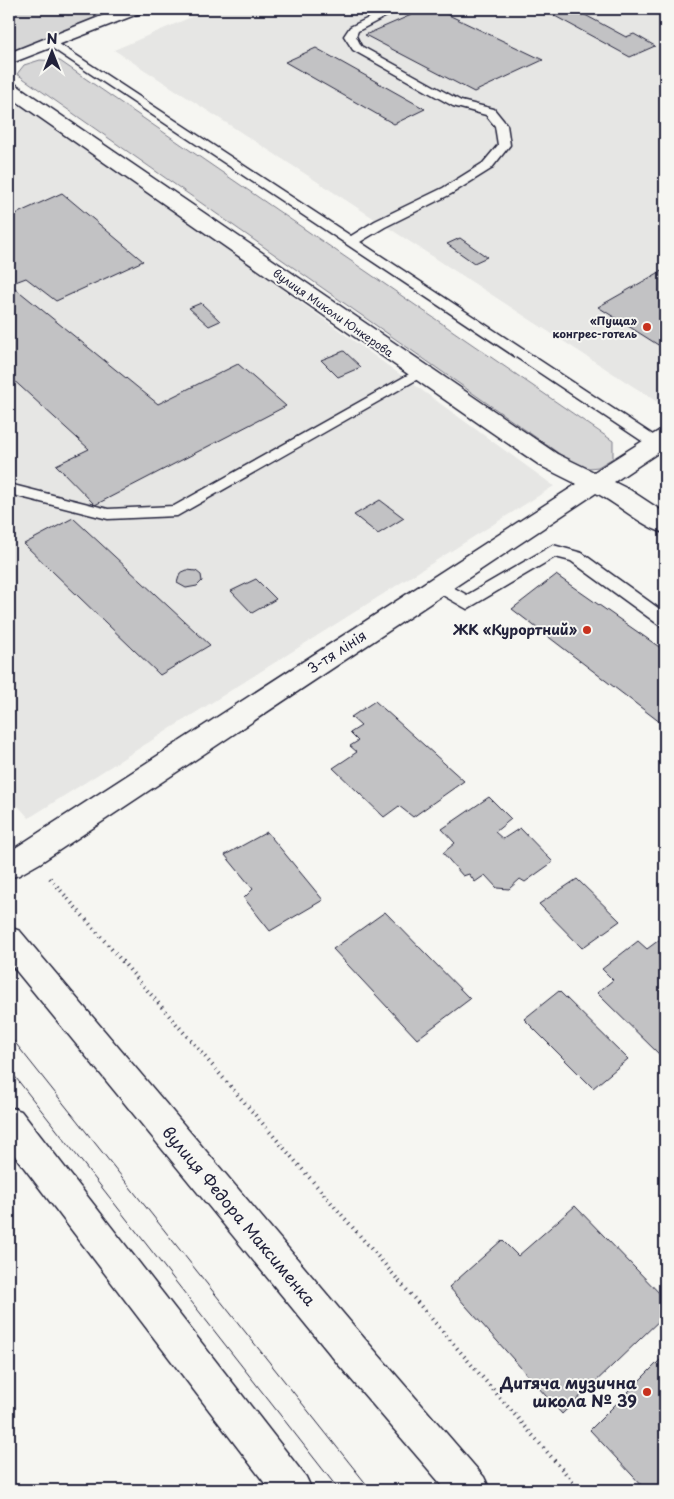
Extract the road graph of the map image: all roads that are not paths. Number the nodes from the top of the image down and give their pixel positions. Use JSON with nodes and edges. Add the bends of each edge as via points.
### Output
{"nodes":[{"id":1,"x":134,"y":9,"type":"edge"},
{"id":2,"x":395,"y":9,"type":"edge"},
{"id":3,"x":49,"y":42,"type":"junction"},
{"id":4,"x":9,"y":59,"type":"edge"},
{"id":5,"x":9,"y":88,"type":"edge"},
{"id":6,"x":351,"y":242,"type":"junction"},
{"id":7,"x":420,"y":372,"type":"junction"},
{"id":8,"x":662,"y":443,"type":"edge"},
{"id":9,"x":594,"y":483,"type":"junction"},
{"id":10,"x":9,"y":489,"type":"edge"},
{"id":11,"x":665,"y":525,"type":"edge"},
{"id":12,"x":438,"y":585,"type":"junction"},
{"id":13,"x":665,"y":621,"type":"edge"},
{"id":14,"x":19,"y":860,"type":"edge"},
{"id":15,"x":9,"y":940,"type":"edge"},
{"id":16,"x":9,"y":1122,"type":"edge"},
{"id":17,"x":293,"y":1490,"type":"edge"},
{"id":18,"x":471,"y":1490,"type":"edge"}],
"edges":[{"from":1,"to":3,"type":"street"},
{"from":2,"to":6,"type":"lane","via":[[354,29],[350,36],[357,48],[457,104],[490,112],[501,124],[504,145],[487,166]]},
{"from":3,"to":4,"type":"street"},
{"from":3,"to":6,"type":"lane"},
{"from":5,"to":7,"type":"street","name":"вулиця Миколи Юнкерова"},
{"from":6,"to":8,"type":"lane"},
{"from":7,"to":9,"type":"street","name":"вулиця Миколи Юнкерова","via":[[549,460]]},
{"from":7,"to":10,"type":"lane","via":[[177,511],[108,514]]},
{"from":8,"to":9,"type":"street","name":"3-тя лінія"},
{"from":9,"to":11,"type":"street","name":"вулиця Миколи Юнкерова","via":[[622,496]]},
{"from":9,"to":12,"type":"street","name":"3-тя лінія"},
{"from":12,"to":13,"type":"lane","via":[[467,603],[553,551],[576,557]]},
{"from":12,"to":14,"type":"street","name":"3-тя лінія"},
{"from":15,"to":18,"type":"street","name":"вулиця Федора Максименка"},
{"from":16,"to":17,"type":"street"}]}
